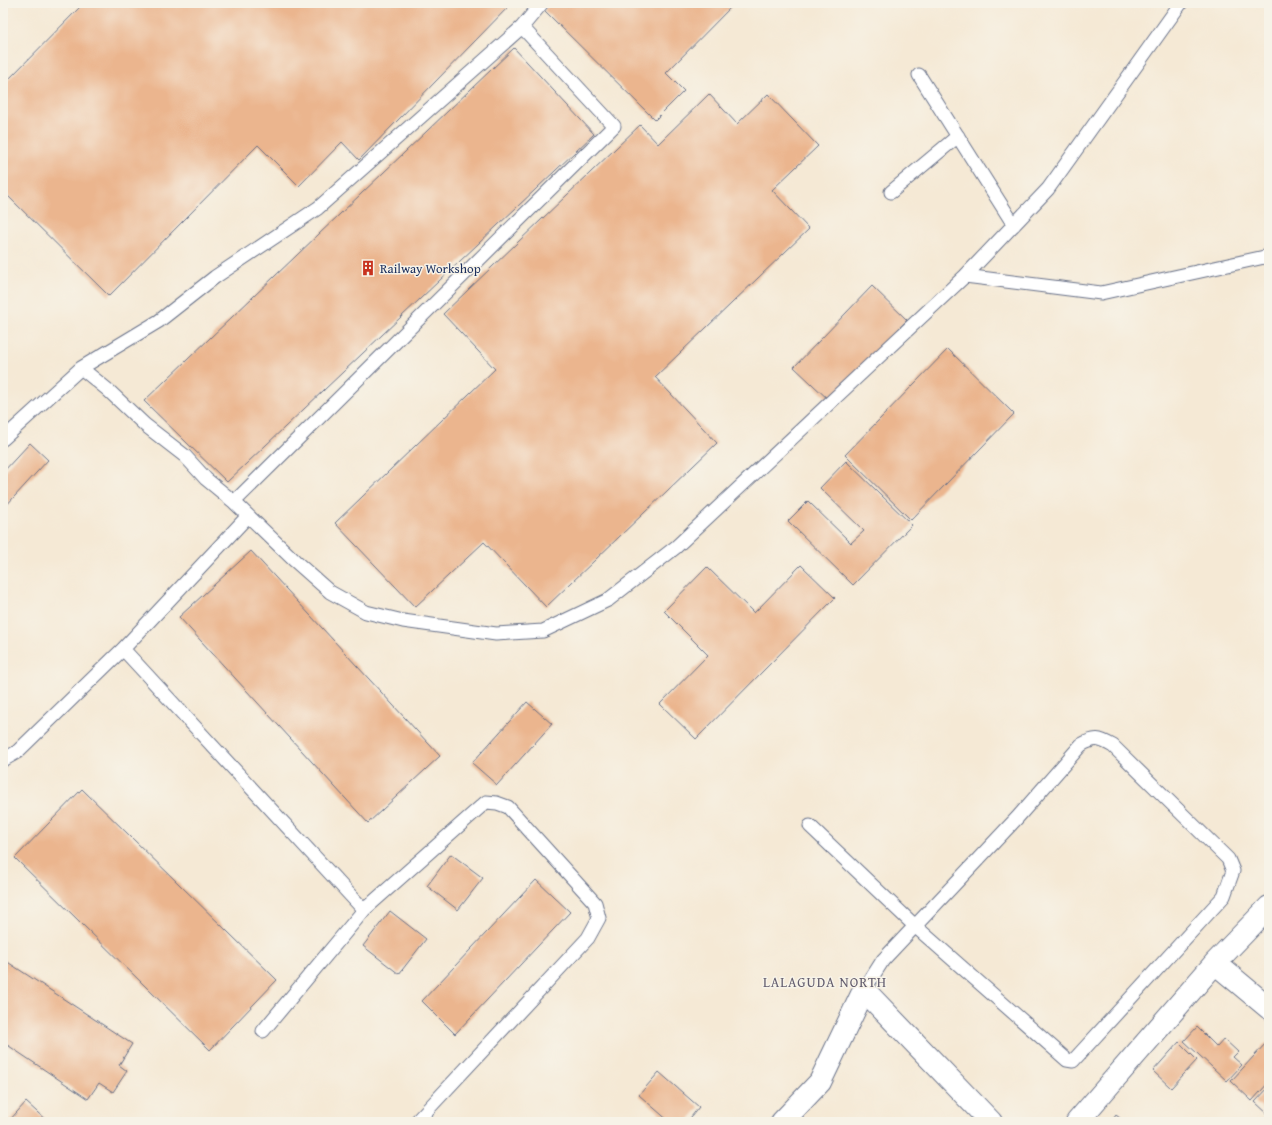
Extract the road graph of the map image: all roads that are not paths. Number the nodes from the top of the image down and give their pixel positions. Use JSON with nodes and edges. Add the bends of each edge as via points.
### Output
{"nodes":[{"id":1,"x":542,"y":3,"type":"edge"},
{"id":2,"x":1181,"y":3,"type":"edge"},
{"id":3,"x":522,"y":27,"type":"junction"},
{"id":4,"x":920,"y":74,"type":"dead end"},
{"id":5,"x":958,"y":136,"type":"junction"},
{"id":6,"x":891,"y":192,"type":"dead end"},
{"id":7,"x":1014,"y":225,"type":"junction"},
{"id":8,"x":1269,"y":256,"type":"edge"},
{"id":9,"x":965,"y":276,"type":"junction"},
{"id":10,"x":81,"y":368,"type":"junction"},
{"id":11,"x":3,"y":439,"type":"edge"},
{"id":12,"x":234,"y":502,"type":"junction"},
{"id":13,"x":248,"y":516,"type":"junction"},
{"id":14,"x":123,"y":649,"type":"junction"},
{"id":15,"x":3,"y":760,"type":"edge"},
{"id":16,"x":810,"y":826,"type":"dead end"},
{"id":17,"x":1269,"y":907,"type":"edge"},
{"id":18,"x":364,"y":910,"type":"junction"},
{"id":19,"x":915,"y":926,"type":"junction"},
{"id":20,"x":1215,"y":963,"type":"junction"},
{"id":21,"x":864,"y":990,"type":"junction"},
{"id":22,"x":1269,"y":1008,"type":"edge"},
{"id":23,"x":263,"y":1031,"type":"dead end"},
{"id":24,"x":416,"y":1122,"type":"edge"},
{"id":25,"x":782,"y":1122,"type":"edge"},
{"id":26,"x":991,"y":1122,"type":"edge"},
{"id":27,"x":1077,"y":1122,"type":"edge"}],
"edges":[{"from":1,"to":3,"type":"lane"},
{"from":2,"to":7,"type":"lane","via":[[1048,190]]},
{"from":3,"to":10,"type":"lane","via":[[318,208],[215,277],[159,320]]},
{"from":3,"to":12,"type":"lane","via":[[614,126]]},
{"from":4,"to":5,"type":"lane"},
{"from":5,"to":6,"type":"lane"},
{"from":5,"to":7,"type":"lane"},
{"from":7,"to":9,"type":"lane"},
{"from":8,"to":9,"type":"lane","via":[[1101,293]]},
{"from":9,"to":13,"type":"lane","via":[[676,546],[608,600],[543,631],[496,634],[403,621],[366,612],[330,592]]},
{"from":10,"to":11,"type":"lane"},
{"from":10,"to":12,"type":"lane","via":[[145,425],[185,456],[206,479]]},
{"from":12,"to":13,"type":"lane"},
{"from":13,"to":14,"type":"lane"},
{"from":14,"to":15,"type":"lane","via":[[17,752]]},
{"from":14,"to":18,"type":"lane"},
{"from":16,"to":19,"type":"lane"},
{"from":17,"to":20,"type":"street"},
{"from":18,"to":23,"type":"lane"},
{"from":18,"to":24,"type":"lane","via":[[486,802],[508,807],[595,903],[599,918],[588,938]]},
{"from":19,"to":19,"type":"lane","via":[[1082,746],[1092,739],[1113,746],[1228,859],[1233,871],[1224,896],[1072,1061],[1062,1056]]},
{"from":19,"to":21,"type":"lane","via":[[883,960]]},
{"from":20,"to":22,"type":"street"},
{"from":20,"to":27,"type":"street"},
{"from":21,"to":25,"type":"street","via":[[820,1082]]},
{"from":21,"to":26,"type":"street"}]}
